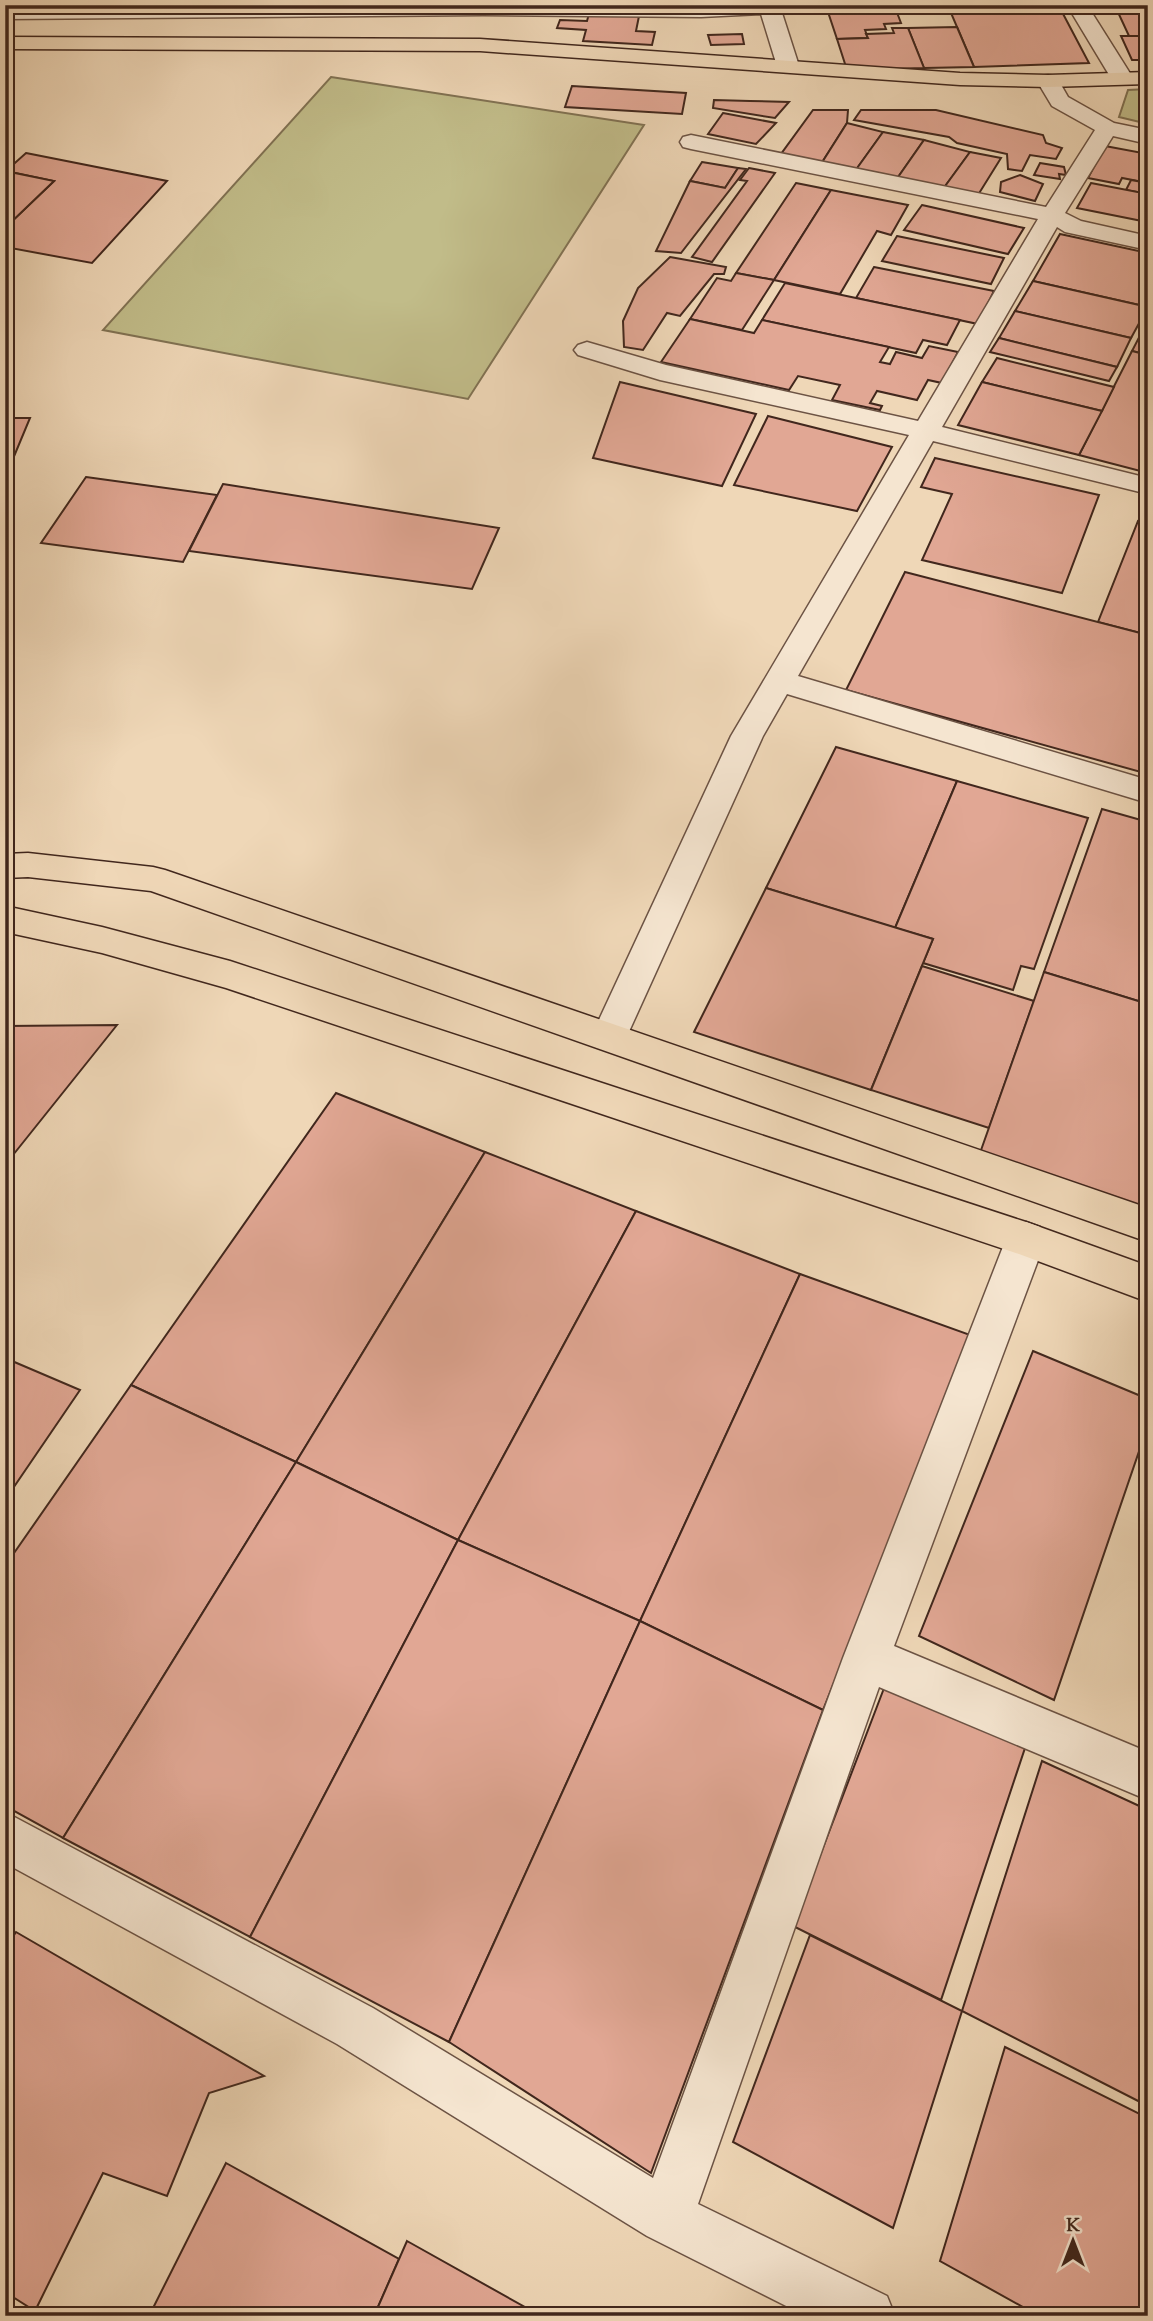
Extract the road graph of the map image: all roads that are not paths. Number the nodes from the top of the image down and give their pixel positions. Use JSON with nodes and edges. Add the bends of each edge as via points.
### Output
{"nodes":[{"id":1,"x":938,"y":5,"type":"edge"},
{"id":2,"x":1077,"y":5,"type":"edge"},
{"id":3,"x":769,"y":6,"type":"edge"},
{"id":4,"x":482,"y":7,"type":"edge"},
{"id":5,"x":178,"y":9,"type":"edge"},
{"id":6,"x":5,"y":13,"type":"edge"},
{"id":7,"x":5,"y":43,"type":"edge"},
{"id":8,"x":172,"y":44,"type":"junction"},
{"id":9,"x":92,"y":45,"type":"junction"},
{"id":10,"x":480,"y":45,"type":"junction"},
{"id":11,"x":5,"y":50,"type":"edge"},
{"id":12,"x":788,"y":66,"type":"junction"},
{"id":13,"x":1122,"y":78,"type":"junction"},
{"id":14,"x":1148,"y":78,"type":"edge"},
{"id":15,"x":1048,"y":82,"type":"junction"},
{"id":16,"x":1107,"y":128,"type":"junction"},
{"id":17,"x":1148,"y":137,"type":"edge"},
{"id":18,"x":691,"y":142,"type":"dead end"},
{"id":19,"x":1052,"y":215,"type":"junction"},
{"id":20,"x":1148,"y":243,"type":"edge"},
{"id":21,"x":587,"y":350,"type":"dead end"},
{"id":22,"x":926,"y":431,"type":"junction"},
{"id":23,"x":1148,"y":486,"type":"edge"},
{"id":24,"x":779,"y":681,"type":"junction"},
{"id":25,"x":1148,"y":792,"type":"edge"},
{"id":26,"x":13,"y":867,"type":"edge"},
{"id":27,"x":5,"y":919,"type":"edge"},
{"id":28,"x":5,"y":930,"type":"edge"},
{"id":29,"x":102,"y":940,"type":"junction"},
{"id":30,"x":609,"y":1037,"type":"junction"},
{"id":31,"x":1148,"y":1225,"type":"edge"},
{"id":32,"x":1026,"y":1239,"type":"junction"},
{"id":33,"x":1148,"y":1284,"type":"edge"},
{"id":34,"x":866,"y":1658,"type":"junction"},
{"id":35,"x":1148,"y":1776,"type":"edge"},
{"id":36,"x":5,"y":1836,"type":"edge"},
{"id":37,"x":666,"y":2217,"type":"junction"},
{"id":38,"x":867,"y":2316,"type":"edge"}],
"edges":[{"from":1,"to":3,"type":"street"},
{"from":2,"to":13,"type":"street"},
{"from":3,"to":4,"type":"street","via":[[701,11]]},
{"from":3,"to":12,"type":"street"},
{"from":4,"to":5,"type":"street"},
{"from":4,"to":10,"type":"street"},
{"from":5,"to":6,"type":"street"},
{"from":5,"to":8,"type":"street"},
{"from":7,"to":9,"type":"main road"},
{"from":8,"to":9,"type":"main road"},
{"from":8,"to":10,"type":"main road"},
{"from":9,"to":11,"type":"main road"},
{"from":10,"to":12,"type":"main road"},
{"from":12,"to":15,"type":"main road"},
{"from":13,"to":14,"type":"main road"},
{"from":13,"to":15,"type":"main road"},
{"from":15,"to":16,"type":"street","via":[[1059,101]]},
{"from":16,"to":17,"type":"street"},
{"from":16,"to":19,"type":"street"},
{"from":18,"to":19,"type":"street"},
{"from":19,"to":20,"type":"street","via":[[1073,228]]},
{"from":19,"to":22,"type":"street"},
{"from":21,"to":22,"type":"street","via":[[660,372]]},
{"from":22,"to":23,"type":"street"},
{"from":22,"to":24,"type":"street"},
{"from":24,"to":25,"type":"street"},
{"from":24,"to":30,"type":"street","via":[[747,736]]},
{"from":26,"to":30,"type":"main road","via":[[153,879]]},
{"from":27,"to":29,"type":"main road"},
{"from":28,"to":29,"type":"main road"},
{"from":29,"to":32,"type":"main road","via":[[230,975]]},
{"from":30,"to":31,"type":"main road"},
{"from":32,"to":33,"type":"main road"},
{"from":32,"to":34,"type":"street"},
{"from":34,"to":35,"type":"street"},
{"from":34,"to":37,"type":"street"},
{"from":36,"to":37,"type":"street","via":[[355,2025]]},
{"from":37,"to":38,"type":"street"}]}
